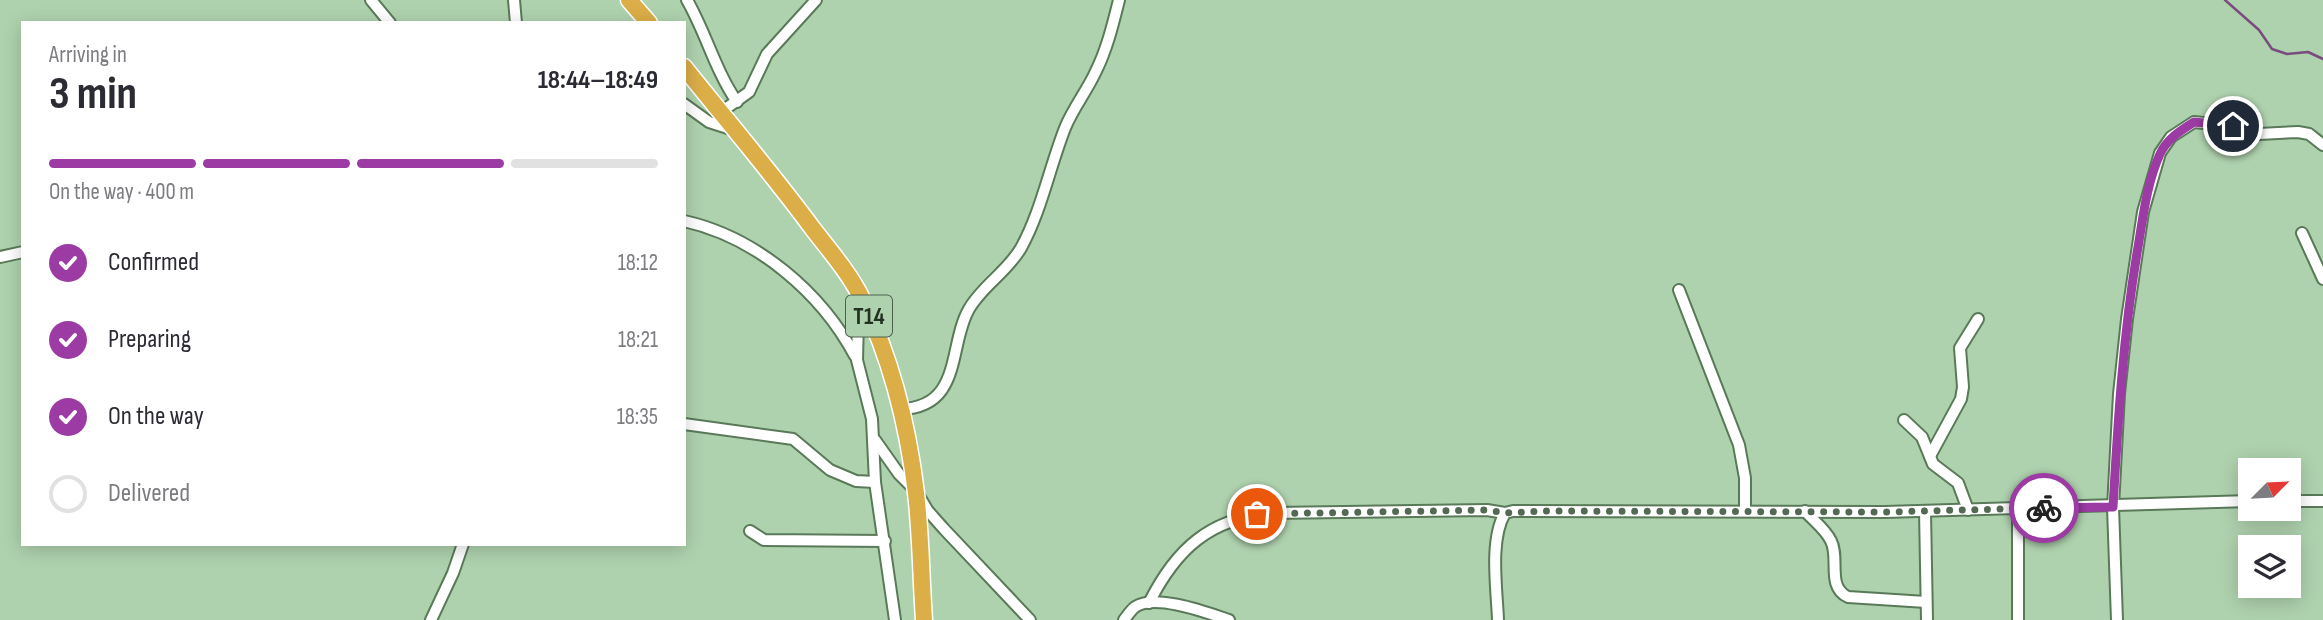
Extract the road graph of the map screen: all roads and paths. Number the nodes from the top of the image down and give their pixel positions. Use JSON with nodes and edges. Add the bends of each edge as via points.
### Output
{"nodes":[{"id":1,"x":371,"y":0,"type":"edge"},
{"id":2,"x":514,"y":0,"type":"edge"},
{"id":3,"x":629,"y":0,"type":"edge"},
{"id":4,"x":687,"y":0,"type":"edge"},
{"id":5,"x":816,"y":0,"type":"edge"},
{"id":6,"x":1119,"y":0,"type":"edge"},
{"id":7,"x":388,"y":21,"type":"edge"},
{"id":8,"x":516,"y":21,"type":"edge"},
{"id":9,"x":647,"y":21,"type":"edge"},
{"id":10,"x":686,"y":69,"type":"edge"},
{"id":11,"x":737,"y":102,"type":"junction"},
{"id":12,"x":686,"y":105,"type":"edge"},
{"id":13,"x":721,"y":112,"type":"junction"},
{"id":14,"x":737,"y":131,"type":"junction"},
{"id":15,"x":2323,"y":145,"type":"edge"},
{"id":16,"x":686,"y":222,"type":"edge"},
{"id":17,"x":2302,"y":233,"type":"dead end"},
{"id":18,"x":21,"y":253,"type":"edge"},
{"id":19,"x":0,"y":257,"type":"edge"},
{"id":20,"x":2323,"y":279,"type":"edge"},
{"id":21,"x":1679,"y":289,"type":"dead end"},
{"id":22,"x":861,"y":297,"type":"junction"},
{"id":23,"x":1978,"y":319,"type":"dead end"},
{"id":24,"x":857,"y":360,"type":"junction"},
{"id":25,"x":900,"y":409,"type":"junction"},
{"id":26,"x":1904,"y":421,"type":"dead end"},
{"id":27,"x":686,"y":424,"type":"edge"},
{"id":28,"x":875,"y":440,"type":"junction"},
{"id":29,"x":1930,"y":456,"type":"junction"},
{"id":30,"x":875,"y":482,"type":"junction"},
{"id":31,"x":916,"y":491,"type":"junction"},
{"id":32,"x":2301,"y":501,"type":"edge"},
{"id":33,"x":2323,"y":501,"type":"edge"},
{"id":34,"x":2238,"y":502,"type":"edge"},
{"id":35,"x":2113,"y":507,"type":"junction"},
{"id":36,"x":2018,"y":509,"type":"junction"},
{"id":37,"x":1968,"y":510,"type":"junction"},
{"id":38,"x":1745,"y":511,"type":"junction"},
{"id":39,"x":1805,"y":511,"type":"junction"},
{"id":40,"x":1925,"y":511,"type":"junction"},
{"id":41,"x":1505,"y":513,"type":"junction"},
{"id":42,"x":750,"y":531,"type":"dead end"},
{"id":43,"x":885,"y":541,"type":"junction"},
{"id":44,"x":462,"y":546,"type":"edge"},
{"id":45,"x":1926,"y":602,"type":"junction"},
{"id":46,"x":1149,"y":603,"type":"junction"},
{"id":47,"x":431,"y":620,"type":"edge"},
{"id":48,"x":895,"y":620,"type":"edge"},
{"id":49,"x":924,"y":620,"type":"edge"},
{"id":50,"x":1031,"y":620,"type":"edge"},
{"id":51,"x":1124,"y":620,"type":"edge"},
{"id":52,"x":1229,"y":620,"type":"edge"},
{"id":53,"x":1498,"y":620,"type":"edge"},
{"id":54,"x":1927,"y":620,"type":"edge"},
{"id":55,"x":2018,"y":620,"type":"edge"},
{"id":56,"x":2117,"y":620,"type":"edge"}],
"edges":[{"from":1,"to":7,"type":"street"},
{"from":2,"to":8,"type":"street"},
{"from":3,"to":9,"type":"highway"},
{"from":4,"to":11,"type":"street","via":[[723,83]]},
{"from":5,"to":11,"type":"street","via":[[773,47],[749,92]]},
{"from":6,"to":25,"type":"street","via":[[1097,69],[1066,127],[1021,248],[968,311],[942,389],[915,409]]},
{"from":10,"to":13,"type":"highway","number":"T14"},
{"from":11,"to":13,"type":"street"},
{"from":12,"to":14,"type":"street","via":[[709,122]]},
{"from":13,"to":14,"type":"highway","number":"T14"},
{"from":14,"to":22,"type":"highway","number":"T14"},
{"from":15,"to":35,"type":"street","via":[[2298,132],[2259,134],[2194,122],[2171,137],[2160,153],[2143,212],[2127,319]]},
{"from":16,"to":24,"type":"street","via":[[722,232],[784,272],[824,308]]},
{"from":17,"to":20,"type":"street"},
{"from":18,"to":19,"type":"street"},
{"from":21,"to":38,"type":"street","via":[[1739,445]]},
{"from":22,"to":24,"type":"street"},
{"from":22,"to":25,"type":"highway","number":"T14"},
{"from":23,"to":29,"type":"street","via":[[1959,348],[1961,399]]},
{"from":24,"to":28,"type":"street"},
{"from":25,"to":31,"type":"highway","number":"T14"},
{"from":26,"to":29,"type":"street","via":[[1923,437]]},
{"from":27,"to":30,"type":"street","via":[[793,439],[830,470],[856,481]]},
{"from":28,"to":30,"type":"street"},
{"from":28,"to":31,"type":"street"},
{"from":29,"to":37,"type":"street","via":[[1958,484]]},
{"from":30,"to":43,"type":"street"},
{"from":31,"to":49,"type":"highway","number":"T14"},
{"from":31,"to":50,"type":"street","via":[[944,529]]},
{"from":32,"to":33,"type":"street"},
{"from":34,"to":35,"type":"street"},
{"from":35,"to":36,"type":"street"},
{"from":35,"to":56,"type":"street"},
{"from":36,"to":37,"type":"street"},
{"from":36,"to":55,"type":"street"},
{"from":37,"to":40,"type":"street"},
{"from":38,"to":39,"type":"street"},
{"from":38,"to":41,"type":"street"},
{"from":39,"to":40,"type":"street"},
{"from":39,"to":45,"type":"street","via":[[1831,540],[1836,582],[1843,594]]},
{"from":40,"to":45,"type":"street"},
{"from":41,"to":46,"type":"street","via":[[1272,513],[1244,517],[1188,546],[1165,572]]},
{"from":41,"to":53,"type":"street","via":[[1497,542]]},
{"from":42,"to":43,"type":"street","via":[[764,540]]},
{"from":43,"to":48,"type":"street"},
{"from":44,"to":47,"type":"street"},
{"from":45,"to":54,"type":"street"},
{"from":46,"to":51,"type":"street","via":[[1135,606]]},
{"from":46,"to":52,"type":"street","via":[[1182,606]]}]}
